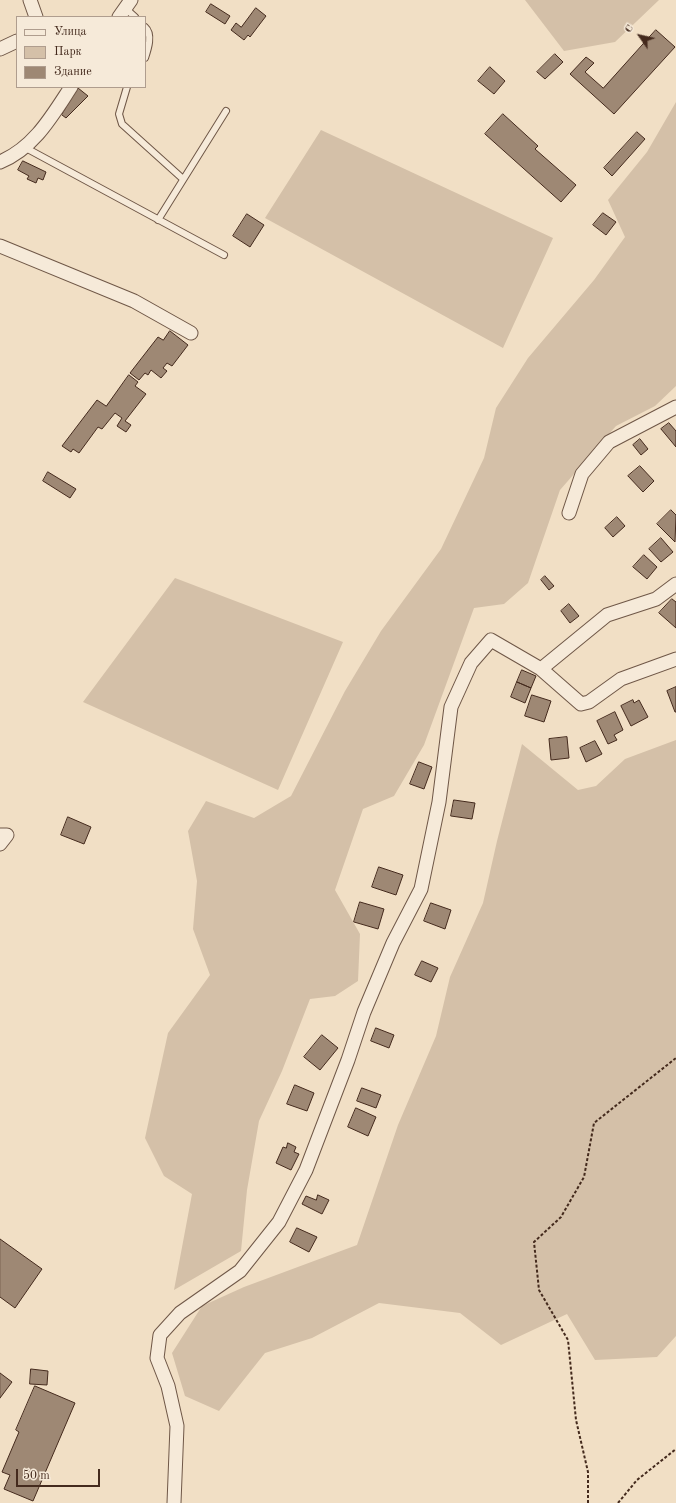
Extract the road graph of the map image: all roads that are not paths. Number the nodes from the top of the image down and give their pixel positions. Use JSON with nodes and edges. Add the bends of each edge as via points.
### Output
{"nodes":[{"id":1,"x":30,"y":0,"type":"edge"},
{"id":2,"x":36,"y":16,"type":"edge"},
{"id":3,"x":146,"y":28,"type":"edge"},
{"id":4,"x":16,"y":41,"type":"edge"},
{"id":5,"x":0,"y":49,"type":"edge"},
{"id":6,"x":146,"y":54,"type":"edge"},
{"id":7,"x":69,"y":88,"type":"edge"},
{"id":8,"x":127,"y":88,"type":"edge"},
{"id":9,"x":226,"y":110,"type":"dead end"},
{"id":10,"x":24,"y":147,"type":"junction"},
{"id":11,"x":0,"y":162,"type":"edge"},
{"id":12,"x":183,"y":180,"type":"junction"},
{"id":13,"x":158,"y":220,"type":"junction"},
{"id":14,"x":0,"y":246,"type":"edge"},
{"id":15,"x":224,"y":256,"type":"dead end"},
{"id":16,"x":190,"y":333,"type":"dead end"},
{"id":17,"x":676,"y":407,"type":"edge"},
{"id":18,"x":569,"y":514,"type":"dead end"},
{"id":19,"x":676,"y":584,"type":"edge"},
{"id":20,"x":676,"y":659,"type":"edge"},
{"id":21,"x":541,"y":669,"type":"junction"},
{"id":22,"x":0,"y":835,"type":"edge"},
{"id":23,"x":0,"y":844,"type":"edge"},
{"id":24,"x":174,"y":1503,"type":"edge"}],
"edges":[{"from":1,"to":2,"type":"street"},
{"from":3,"to":6,"type":"lane","via":[[149,43]]},
{"from":4,"to":5,"type":"street"},
{"from":7,"to":10,"type":"street","via":[[45,127]]},
{"from":8,"to":12,"type":"lane","via":[[119,114],[122,124]]},
{"from":9,"to":12,"type":"lane"},
{"from":10,"to":11,"type":"street"},
{"from":10,"to":13,"type":"lane"},
{"from":12,"to":13,"type":"lane"},
{"from":13,"to":15,"type":"lane"},
{"from":14,"to":16,"type":"street","via":[[134,302]]},
{"from":17,"to":18,"type":"street","via":[[609,442],[582,474]]},
{"from":19,"to":21,"type":"street","via":[[656,599],[607,615]]},
{"from":20,"to":21,"type":"street","via":[[621,679],[589,702],[581,704]]},
{"from":21,"to":24,"type":"street","via":[[491,640],[471,663],[451,707],[439,802],[421,889],[393,943],[364,1012],[306,1170],[279,1222],[240,1271],[180,1313],[160,1335],[157,1358],[168,1386],[177,1426]]},
{"from":22,"to":23,"type":"street","via":[[7,835]]}]}
